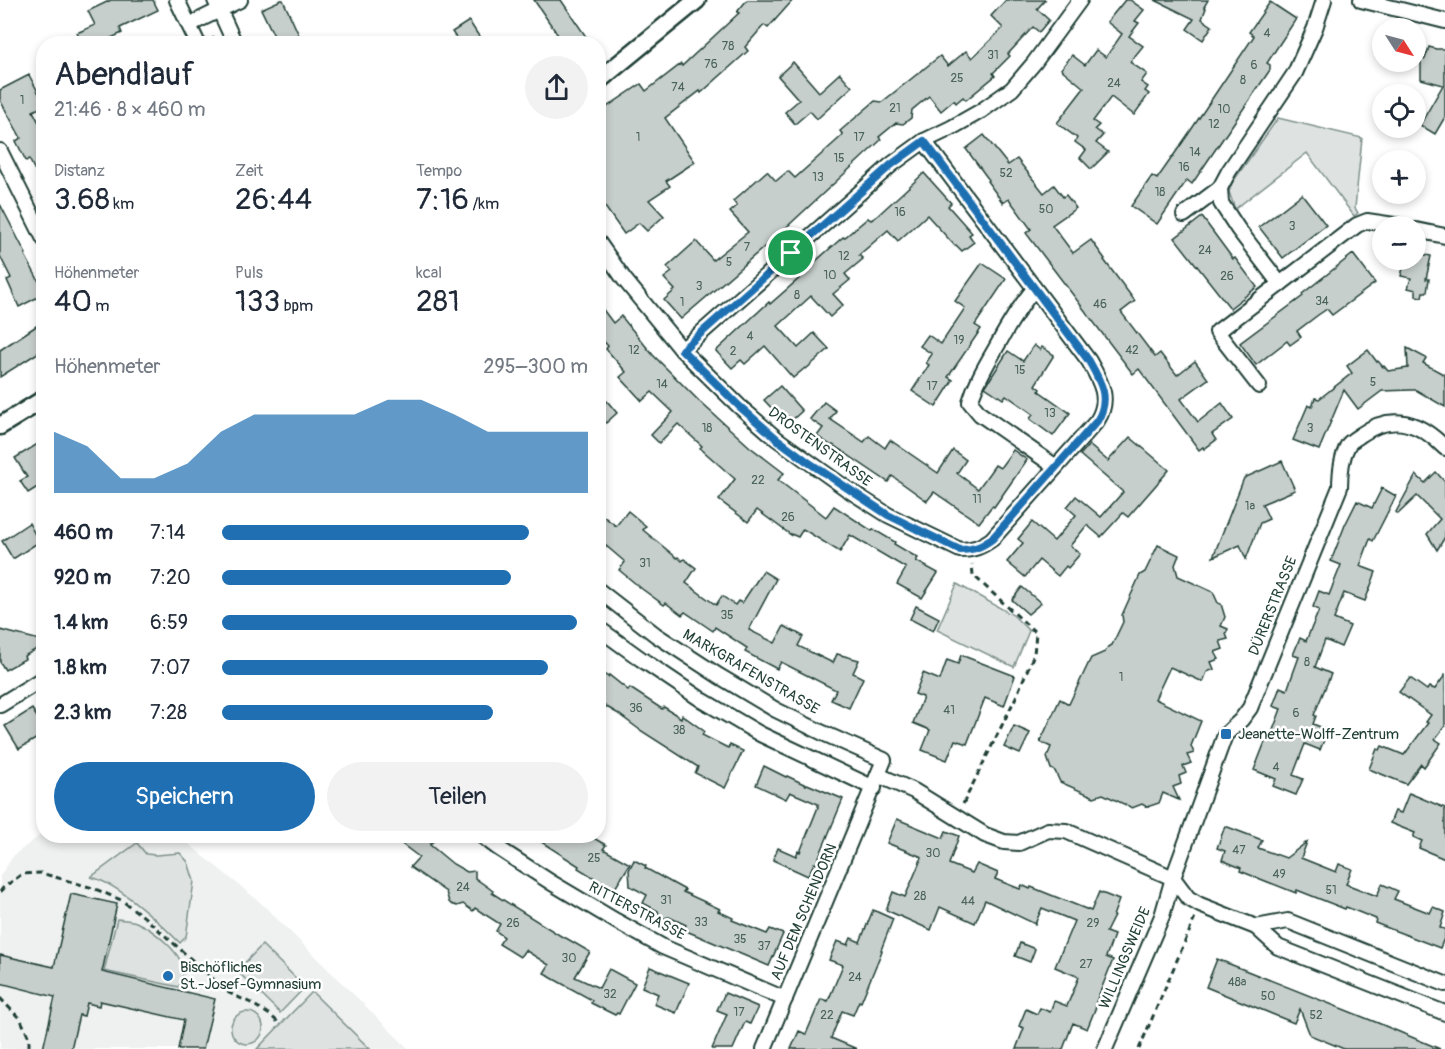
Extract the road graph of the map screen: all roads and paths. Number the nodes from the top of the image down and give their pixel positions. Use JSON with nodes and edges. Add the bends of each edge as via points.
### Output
{"nodes":[{"id":1,"x":177,"y":0,"type":"edge"},
{"id":2,"x":240,"y":0,"type":"edge"},
{"id":3,"x":697,"y":0,"type":"edge"},
{"id":4,"x":1080,"y":0,"type":"edge"},
{"id":5,"x":1324,"y":0,"type":"edge"},
{"id":6,"x":1360,"y":0,"type":"edge"},
{"id":7,"x":217,"y":5,"type":"edge"},
{"id":8,"x":1445,"y":21,"type":"edge"},
{"id":9,"x":189,"y":25,"type":"junction"},
{"id":10,"x":194,"y":36,"type":"edge"},
{"id":11,"x":231,"y":36,"type":"edge"},
{"id":12,"x":606,"y":74,"type":"edge"},
{"id":13,"x":924,"y":141,"type":"junction"},
{"id":14,"x":0,"y":151,"type":"edge"},
{"id":15,"x":1220,"y":188,"type":"junction"},
{"id":16,"x":1184,"y":215,"type":"dead end"},
{"id":17,"x":1372,"y":222,"type":"edge"},
{"id":18,"x":36,"y":223,"type":"edge"},
{"id":19,"x":1426,"y":232,"type":"edge"},
{"id":20,"x":1445,"y":236,"type":"edge"},
{"id":21,"x":606,"y":253,"type":"edge"},
{"id":22,"x":1280,"y":284,"type":"junction"},
{"id":23,"x":1034,"y":289,"type":"junction"},
{"id":24,"x":682,"y":350,"type":"junction"},
{"id":25,"x":1259,"y":386,"type":"dead end"},
{"id":26,"x":36,"y":404,"type":"edge"},
{"id":27,"x":0,"y":426,"type":"edge"},
{"id":28,"x":1445,"y":448,"type":"edge"},
{"id":29,"x":1056,"y":467,"type":"junction"},
{"id":30,"x":971,"y":550,"type":"junction"},
{"id":31,"x":606,"y":596,"type":"edge"},
{"id":32,"x":606,"y":634,"type":"edge"},
{"id":33,"x":36,"y":683,"type":"edge"},
{"id":34,"x":0,"y":705,"type":"edge"},
{"id":35,"x":876,"y":781,"type":"junction"},
{"id":36,"x":956,"y":818,"type":"junction"},
{"id":37,"x":491,"y":843,"type":"edge"},
{"id":38,"x":1173,"y":878,"type":"junction"},
{"id":39,"x":0,"y":892,"type":"edge"},
{"id":40,"x":1200,"y":905,"type":"junction"},
{"id":41,"x":1256,"y":927,"type":"junction"},
{"id":42,"x":1445,"y":984,"type":"edge"},
{"id":43,"x":0,"y":998,"type":"edge"},
{"id":44,"x":785,"y":999,"type":"junction"},
{"id":45,"x":1445,"y":1013,"type":"edge"},
{"id":46,"x":279,"y":1023,"type":"dead end"},
{"id":47,"x":29,"y":1049,"type":"edge"},
{"id":48,"x":764,"y":1049,"type":"edge"},
{"id":49,"x":1104,"y":1049,"type":"edge"},
{"id":50,"x":1140,"y":1049,"type":"edge"}],
"edges":[{"from":1,"to":9,"type":"street"},
{"from":2,"to":7,"type":"street"},
{"from":3,"to":12,"type":"street"},
{"from":4,"to":13,"type":"street","via":[[1012,89],[981,111]]},
{"from":5,"to":15,"type":"street","via":[[1296,73]]},
{"from":6,"to":8,"type":"street"},
{"from":7,"to":9,"type":"street"},
{"from":7,"to":11,"type":"street"},
{"from":9,"to":10,"type":"street"},
{"from":13,"to":23,"type":"street"},
{"from":13,"to":24,"type":"street","via":[[891,165]]},
{"from":14,"to":18,"type":"street"},
{"from":15,"to":16,"type":"street"},
{"from":15,"to":22,"type":"street","via":[[1221,203]]},
{"from":17,"to":22,"type":"street","via":[[1357,225]]},
{"from":19,"to":20,"type":"street"},
{"from":21,"to":24,"type":"street","name":"DROSTENSTRASSE"},
{"from":22,"to":25,"type":"street","via":[[1217,332]]},
{"from":23,"to":29,"type":"street","via":[[1089,361],[1101,382],[1104,399],[1097,421]]},
{"from":23,"to":29,"type":"street","via":[[980,375],[970,402],[980,414]]},
{"from":24,"to":30,"type":"street","name":"DROSTENSTRASSE","via":[[754,419],[816,467],[888,515],[960,550]]},
{"from":26,"to":27,"type":"street"},
{"from":28,"to":38,"type":"street","name":"DÜRERSTRASSE","via":[[1413,424],[1392,421],[1372,427],[1348,444],[1340,487],[1250,708],[1225,735]]},
{"from":29,"to":30,"type":"street","via":[[992,539]]},
{"from":30,"to":36,"type":"path","via":[[973,575],[1036,633],[1034,654],[1016,697]]},
{"from":31,"to":35,"type":"street","name":"MARKGRAFENSTRASSE","via":[[656,635],[776,710],[884,760]]},
{"from":32,"to":35,"type":"street","via":[[702,700],[760,734]]},
{"from":33,"to":34,"type":"street"},
{"from":35,"to":36,"type":"street","via":[[914,791]]},
{"from":35,"to":44,"type":"street","name":"AUF DEM SCHENDORN"},
{"from":36,"to":38,"type":"street","via":[[1004,842],[1019,843],[1048,830],[1066,831]]},
{"from":37,"to":44,"type":"street","name":"RITTERSTRASSE","via":[[625,926]]},
{"from":38,"to":40,"type":"street","via":[[1188,898]]},
{"from":38,"to":49,"type":"street","name":"WILLINGSWEIDE","via":[[1162,916]]},
{"from":39,"to":46,"type":"path","via":[[22,874],[40,873],[121,900],[229,993]]},
{"from":40,"to":41,"type":"street"},
{"from":40,"to":50,"type":"path"},
{"from":41,"to":42,"type":"street","via":[[1288,921]]},
{"from":41,"to":45,"type":"street","via":[[1278,947]]},
{"from":43,"to":47,"type":"path","via":[[21,1020]]},
{"from":44,"to":48,"type":"street","name":"AUF DEM SCHENDORN"}]}
